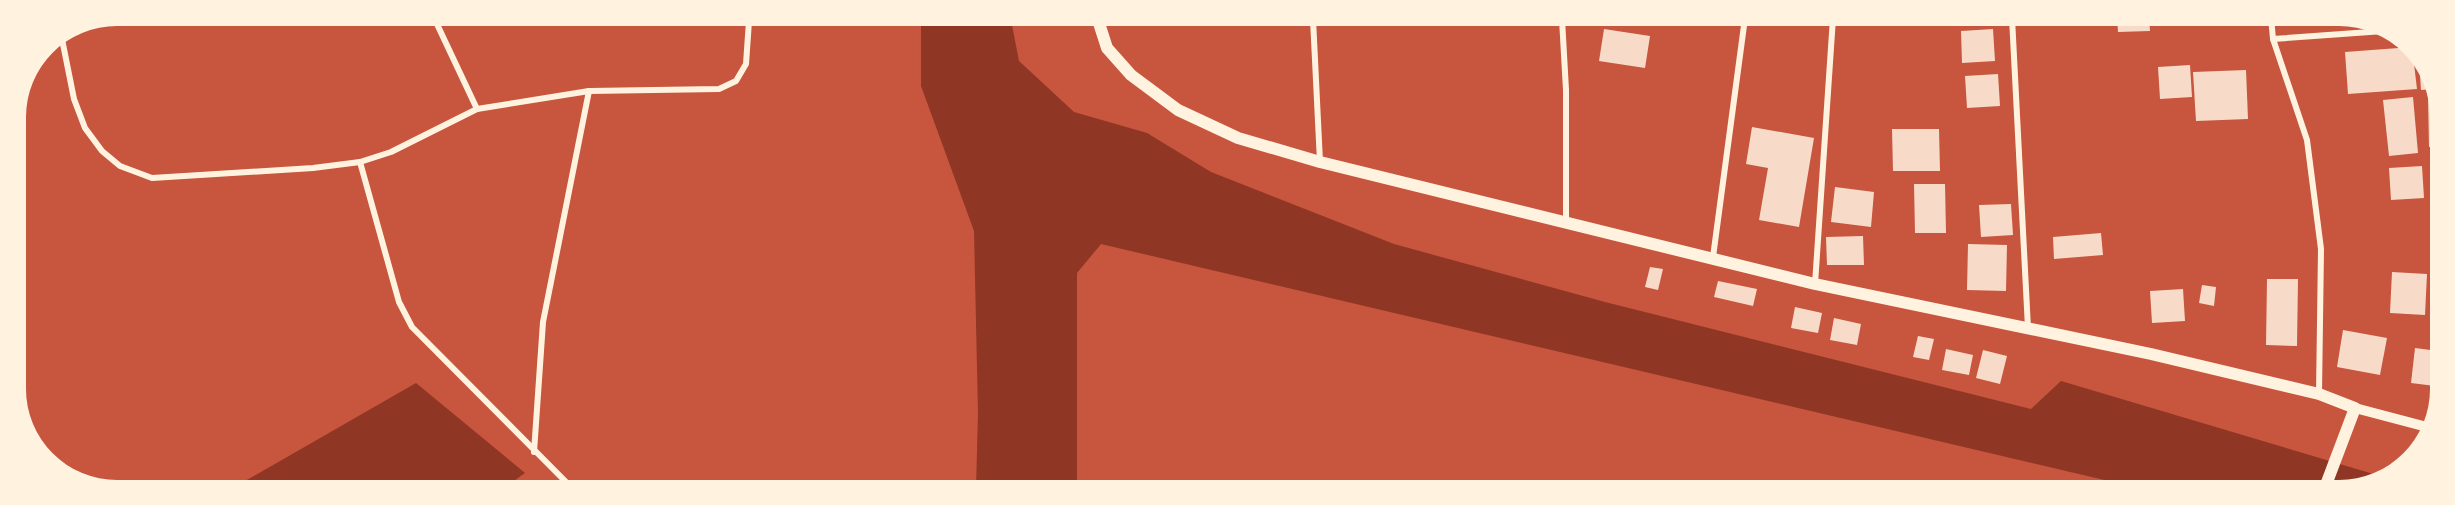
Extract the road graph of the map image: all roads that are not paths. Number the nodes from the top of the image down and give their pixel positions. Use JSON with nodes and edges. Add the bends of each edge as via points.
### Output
{"nodes":[{"id":1,"x":438,"y":26,"type":"edge"},
{"id":2,"x":749,"y":26,"type":"edge"},
{"id":3,"x":1100,"y":26,"type":"edge"},
{"id":4,"x":1313,"y":26,"type":"edge"},
{"id":5,"x":1562,"y":26,"type":"edge"},
{"id":6,"x":1744,"y":26,"type":"edge"},
{"id":7,"x":1832,"y":26,"type":"edge"},
{"id":8,"x":2012,"y":26,"type":"edge"},
{"id":9,"x":2272,"y":26,"type":"edge"},
{"id":10,"x":2372,"y":32,"type":"edge"},
{"id":11,"x":2274,"y":39,"type":"junction"},
{"id":12,"x":63,"y":43,"type":"edge"},
{"id":13,"x":589,"y":91,"type":"junction"},
{"id":14,"x":477,"y":109,"type":"junction"},
{"id":15,"x":360,"y":162,"type":"junction"},
{"id":16,"x":1320,"y":162,"type":"junction"},
{"id":17,"x":1566,"y":222,"type":"junction"},
{"id":18,"x":1713,"y":257,"type":"junction"},
{"id":19,"x":1815,"y":284,"type":"junction"},
{"id":20,"x":2028,"y":328,"type":"junction"},
{"id":21,"x":2319,"y":394,"type":"junction"},
{"id":22,"x":2355,"y":408,"type":"junction"},
{"id":23,"x":2421,"y":425,"type":"edge"},
{"id":24,"x":534,"y":453,"type":"junction"},
{"id":25,"x":562,"y":479,"type":"edge"},
{"id":26,"x":2329,"y":479,"type":"edge"}],
"edges":[{"from":1,"to":14,"type":"street"},
{"from":2,"to":13,"type":"street","via":[[746,64],[736,81],[719,89]]},
{"from":3,"to":16,"type":"main road","via":[[1107,48],[1131,75],[1178,110],[1238,138]]},
{"from":4,"to":16,"type":"street"},
{"from":5,"to":17,"type":"street"},
{"from":6,"to":18,"type":"street"},
{"from":7,"to":19,"type":"street"},
{"from":8,"to":20,"type":"street"},
{"from":9,"to":11,"type":"street"},
{"from":10,"to":11,"type":"street"},
{"from":11,"to":21,"type":"street","via":[[2307,140],[2321,249]]},
{"from":12,"to":15,"type":"street","via":[[74,99],[85,128],[102,151],[120,166],[152,178]]},
{"from":13,"to":14,"type":"street"},
{"from":13,"to":24,"type":"street","via":[[543,322]]},
{"from":14,"to":15,"type":"street","via":[[390,152]]},
{"from":15,"to":24,"type":"street","via":[[399,302],[412,327]]},
{"from":16,"to":17,"type":"main road"},
{"from":17,"to":18,"type":"main road"},
{"from":18,"to":19,"type":"main road"},
{"from":19,"to":20,"type":"main road"},
{"from":20,"to":21,"type":"main road"},
{"from":21,"to":22,"type":"main road"},
{"from":22,"to":23,"type":"street"},
{"from":22,"to":26,"type":"main road"},
{"from":24,"to":25,"type":"street"}]}
